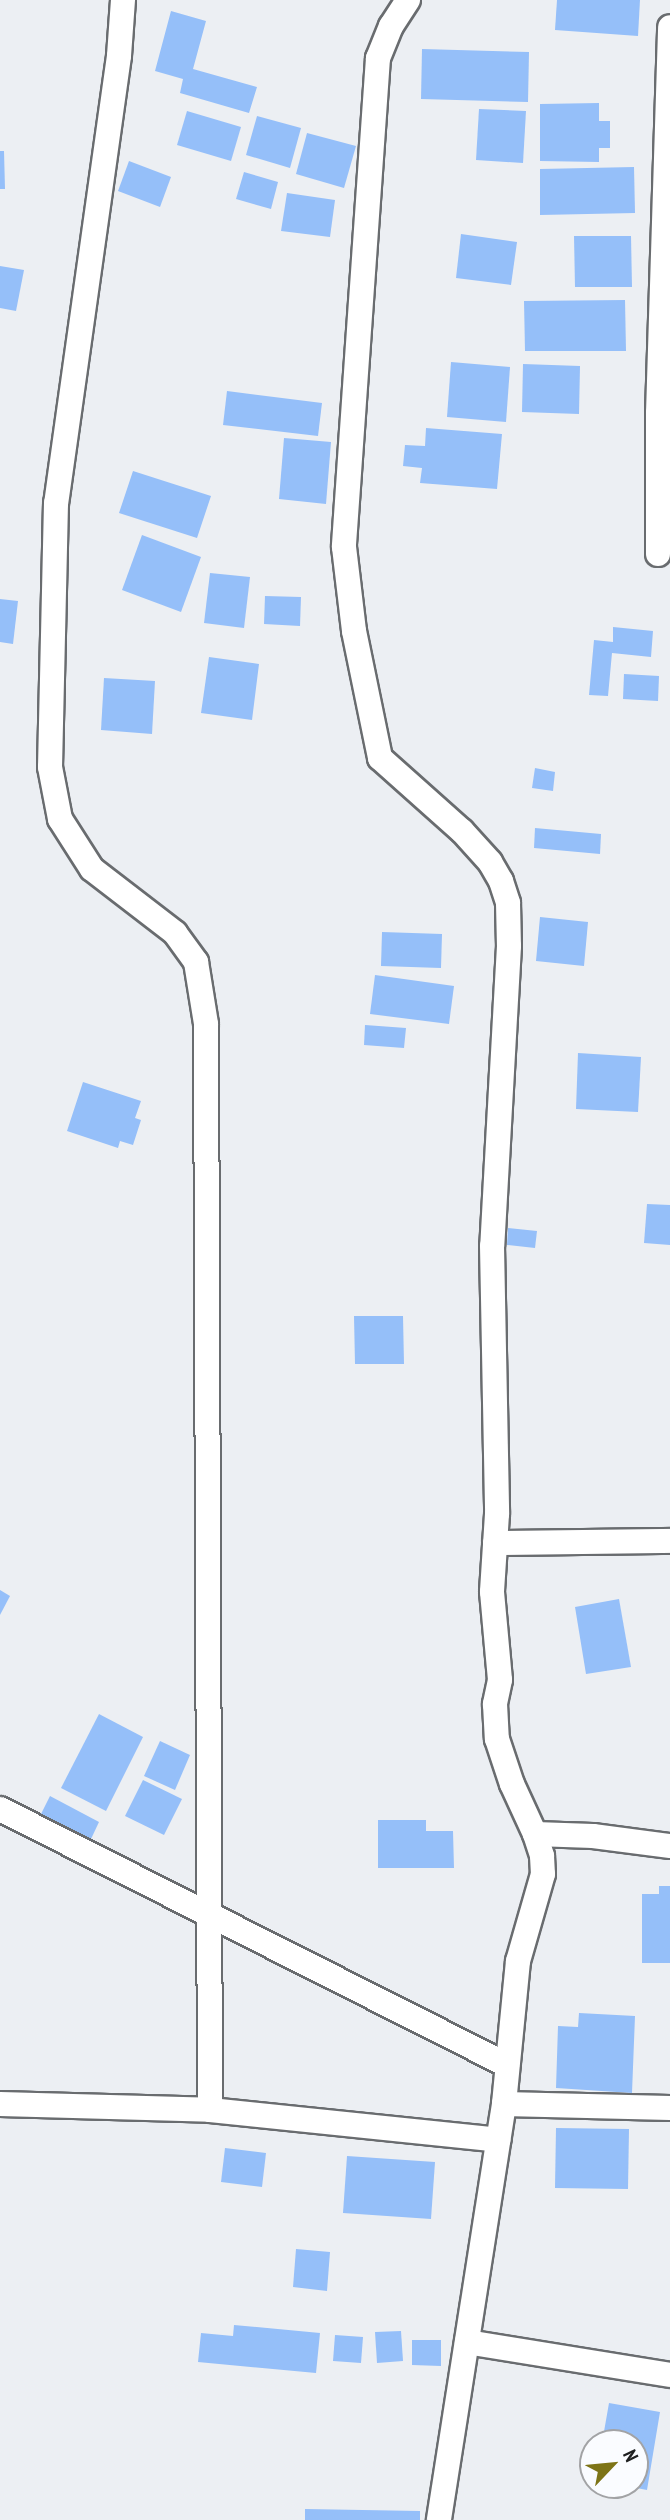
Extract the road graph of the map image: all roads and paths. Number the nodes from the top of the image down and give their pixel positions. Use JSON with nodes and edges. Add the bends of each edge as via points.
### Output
{"nodes":[{"id":1,"x":122,"y":0,"type":"edge"},
{"id":2,"x":408,"y":0,"type":"edge"},
{"id":3,"x":670,"y":27,"type":"edge"},
{"id":4,"x":658,"y":554,"type":"dead end"},
{"id":5,"x":670,"y":1541,"type":"edge"},
{"id":6,"x":495,"y":1543,"type":"junction"},
{"id":7,"x":0,"y":1809,"type":"edge"},
{"id":8,"x":535,"y":1834,"type":"junction"},
{"id":9,"x":670,"y":1846,"type":"edge"},
{"id":10,"x":208,"y":1914,"type":"junction"},
{"id":11,"x":507,"y":2065,"type":"junction"},
{"id":12,"x":0,"y":2104,"type":"edge"},
{"id":13,"x":504,"y":2104,"type":"junction"},
{"id":14,"x":670,"y":2108,"type":"edge"},
{"id":15,"x":210,"y":2110,"type":"junction"},
{"id":16,"x":498,"y":2140,"type":"junction"},
{"id":17,"x":467,"y":2342,"type":"junction"},
{"id":18,"x":670,"y":2375,"type":"edge"},
{"id":19,"x":439,"y":2520,"type":"edge"}],
"edges":[{"from":1,"to":10,"type":"street","via":[[115,82],[56,503],[50,767],[60,819],[92,869],[175,933],[196,962],[206,1024]]},
{"from":2,"to":6,"type":"street","via":[[378,58],[344,547],[354,631],[380,758],[481,852],[501,881],[508,903],[492,1246]]},
{"from":3,"to":4,"type":"street"},
{"from":5,"to":6,"type":"street"},
{"from":6,"to":8,"type":"street","via":[[497,1739]]},
{"from":7,"to":10,"type":"street"},
{"from":8,"to":9,"type":"street"},
{"from":8,"to":11,"type":"street","via":[[543,1874],[518,1961]]},
{"from":10,"to":11,"type":"street"},
{"from":10,"to":15,"type":"street"},
{"from":11,"to":13,"type":"street"},
{"from":12,"to":15,"type":"street"},
{"from":13,"to":14,"type":"street"},
{"from":13,"to":16,"type":"street"},
{"from":15,"to":16,"type":"street"},
{"from":16,"to":17,"type":"street"},
{"from":17,"to":18,"type":"street"},
{"from":17,"to":19,"type":"street"}]}
